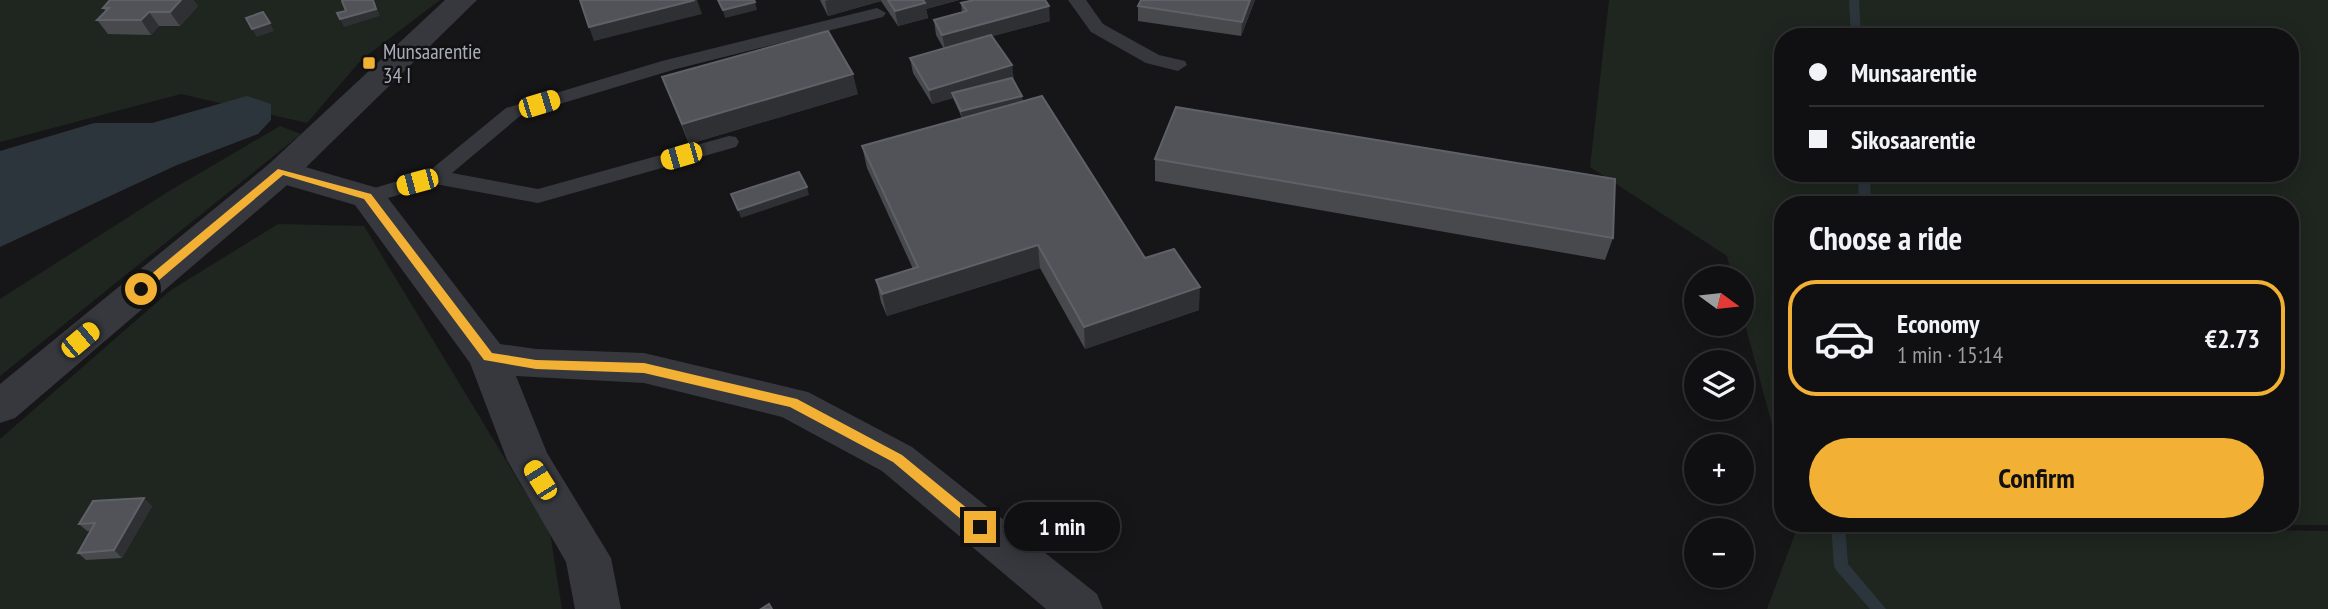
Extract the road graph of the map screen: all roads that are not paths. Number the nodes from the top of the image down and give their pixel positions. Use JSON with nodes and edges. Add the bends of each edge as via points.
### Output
{"nodes":[{"id":1,"x":461,"y":0,"type":"edge"},
{"id":2,"x":1077,"y":0,"type":"edge"},
{"id":3,"x":877,"y":13,"type":"dead end"},
{"id":4,"x":1178,"y":65,"type":"dead end"},
{"id":5,"x":729,"y":142,"type":"dead end"},
{"id":6,"x":281,"y":172,"type":"junction"},
{"id":7,"x":435,"y":177,"type":"junction"},
{"id":8,"x":368,"y":197,"type":"junction"},
{"id":9,"x":488,"y":357,"type":"junction"},
{"id":10,"x":0,"y":407,"type":"edge"},
{"id":11,"x":598,"y":609,"type":"edge"},
{"id":12,"x":1080,"y":609,"type":"edge"}],
"edges":[{"from":1,"to":6,"type":"street"},
{"from":2,"to":4,"type":"lane","via":[[1097,28],[1153,59]]},
{"from":3,"to":7,"type":"lane","via":[[669,65],[513,112]]},
{"from":5,"to":7,"type":"lane","via":[[538,196]]},
{"from":6,"to":8,"type":"street"},
{"from":6,"to":10,"type":"street"},
{"from":7,"to":8,"type":"lane"},
{"from":8,"to":9,"type":"street"},
{"from":9,"to":11,"type":"street","via":[[528,460],[589,558]]},
{"from":9,"to":12,"type":"street","via":[[536,364],[644,368],[793,403],[897,458]]}]}
